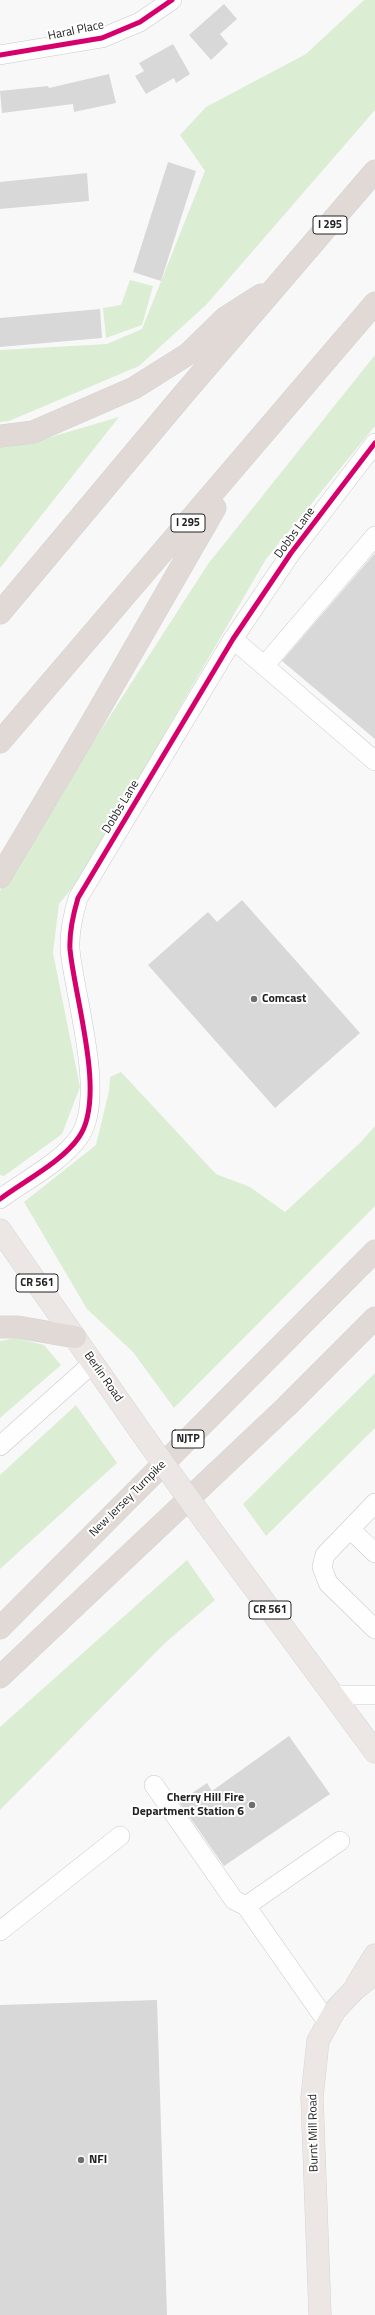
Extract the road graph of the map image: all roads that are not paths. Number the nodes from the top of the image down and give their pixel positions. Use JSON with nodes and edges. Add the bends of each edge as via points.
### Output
{"nodes":[{"id":1,"x":172,"y":0,"type":"edge"},
{"id":2,"x":0,"y":54,"type":"edge"},
{"id":3,"x":375,"y":171,"type":"edge"},
{"id":4,"x":285,"y":278,"type":"junction"},
{"id":5,"x":375,"y":303,"type":"edge"},
{"id":6,"x":0,"y":436,"type":"edge"},
{"id":7,"x":374,"y":447,"type":"edge"},
{"id":8,"x":240,"y":464,"type":"junction"},
{"id":9,"x":375,"y":536,"type":"edge"},
{"id":10,"x":0,"y":613,"type":"edge"},
{"id":11,"x":233,"y":639,"type":"junction"},
{"id":12,"x":264,"y":666,"type":"junction"},
{"id":13,"x":0,"y":742,"type":"edge"},
{"id":14,"x":375,"y":761,"type":"edge"},
{"id":15,"x":0,"y":877,"type":"edge"},
{"id":16,"x":0,"y":1199,"type":"edge"},
{"id":17,"x":0,"y":1230,"type":"edge"},
{"id":18,"x":375,"y":1251,"type":"edge"},
{"id":19,"x":375,"y":1318,"type":"edge"},
{"id":20,"x":0,"y":1327,"type":"edge"},
{"id":21,"x":75,"y":1337,"type":"junction"},
{"id":22,"x":93,"y":1363,"type":"junction"},
{"id":23,"x":0,"y":1446,"type":"edge"},
{"id":24,"x":375,"y":1502,"type":"edge"},
{"id":25,"x":350,"y":1529,"type":"junction"},
{"id":26,"x":375,"y":1554,"type":"edge"},
{"id":27,"x":0,"y":1628,"type":"edge"},
{"id":28,"x":375,"y":1629,"type":"edge"},
{"id":29,"x":0,"y":1677,"type":"edge"},
{"id":30,"x":333,"y":1695,"type":"junction"},
{"id":31,"x":375,"y":1695,"type":"edge"},
{"id":32,"x":370,"y":1746,"type":"edge"},
{"id":33,"x":375,"y":1767,"type":"edge"},
{"id":34,"x":154,"y":1785,"type":"dead end"},
{"id":35,"x":120,"y":1836,"type":"dead end"},
{"id":36,"x":340,"y":1841,"type":"dead end"},
{"id":37,"x":246,"y":1906,"type":"junction"},
{"id":38,"x":0,"y":1931,"type":"edge"},
{"id":39,"x":375,"y":1955,"type":"edge"},
{"id":40,"x":375,"y":1973,"type":"edge"},
{"id":41,"x":354,"y":1990,"type":"junction"},
{"id":42,"x":328,"y":2023,"type":"junction"},
{"id":43,"x":320,"y":2315,"type":"edge"}],
"edges":[{"from":1,"to":2,"type":"street","name":"Haral Place","via":[[140,22],[102,38]]},
{"from":3,"to":4,"type":"highway","number":"I 295"},
{"from":4,"to":6,"type":"highway","via":[[225,318],[188,354],[134,388],[34,432]]},
{"from":4,"to":10,"type":"highway","number":"I 295"},
{"from":5,"to":8,"type":"highway","number":"I 295"},
{"from":7,"to":11,"type":"street","name":"Dobbs Lane","via":[[291,553]]},
{"from":8,"to":13,"type":"highway","number":"I 295"},
{"from":8,"to":15,"type":"highway"},
{"from":9,"to":12,"type":"street"},
{"from":11,"to":12,"type":"street"},
{"from":11,"to":16,"type":"street","name":"Dobbs Lane","via":[[78,898],[71,921],[70,948],[89,1065],[90,1101],[80,1136],[68,1150]]},
{"from":12,"to":14,"type":"street"},
{"from":17,"to":21,"type":"main road","name":"Berlin Road","number":"CR 561"},
{"from":18,"to":27,"type":"highway","name":"New Jersey Turnpike","number":"NJTP"},
{"from":19,"to":29,"type":"highway","via":[[287,1406]]},
{"from":20,"to":21,"type":"highway","via":[[18,1327]]},
{"from":21,"to":22,"type":"main road","name":"Berlin Road","number":"CR 561"},
{"from":22,"to":23,"type":"street"},
{"from":22,"to":30,"type":"main road","name":"Berlin Road","number":"CR 561","bridge":true},
{"from":24,"to":25,"type":"street"},
{"from":25,"to":26,"type":"street"},
{"from":25,"to":28,"type":"street","via":[[325,1555],[322,1572],[328,1583]]},
{"from":30,"to":31,"type":"street"},
{"from":30,"to":32,"type":"main road","number":"CR 561"},
{"from":32,"to":33,"type":"main road"},
{"from":34,"to":37,"type":"street","via":[[234,1900]]},
{"from":35,"to":38,"type":"street"},
{"from":36,"to":37,"type":"street"},
{"from":37,"to":42,"type":"street"},
{"from":39,"to":41,"type":"main road"},
{"from":40,"to":41,"type":"main road","name":"Burnt Mill Road"},
{"from":41,"to":42,"type":"main road","name":"Burnt Mill Road","via":[[335,2010]]},
{"from":42,"to":43,"type":"main road","name":"Burnt Mill Road","via":[[318,2041],[312,2097]]}]}
